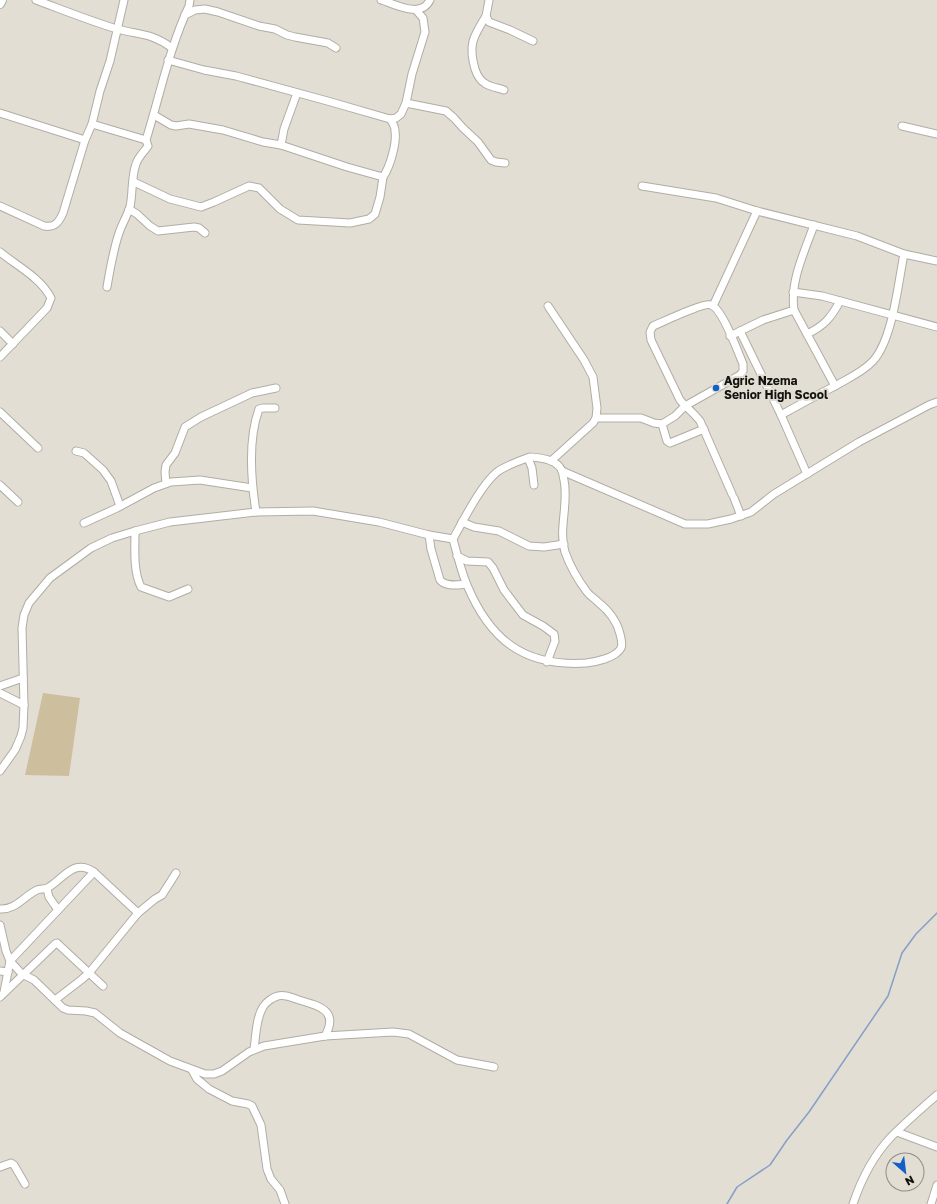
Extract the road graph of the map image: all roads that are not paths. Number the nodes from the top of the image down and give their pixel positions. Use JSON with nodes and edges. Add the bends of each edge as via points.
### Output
{"nodes":[{"id":1,"x":2,"y":0,"type":"edge"},
{"id":2,"x":36,"y":0,"type":"edge"},
{"id":3,"x":124,"y":0,"type":"edge"},
{"id":4,"x":190,"y":0,"type":"edge"},
{"id":5,"x":381,"y":0,"type":"edge"},
{"id":6,"x":430,"y":0,"type":"edge"},
{"id":7,"x":489,"y":0,"type":"edge"},
{"id":8,"x":0,"y":4,"type":"edge"},
{"id":9,"x":416,"y":10,"type":"junction"},
{"id":10,"x":185,"y":15,"type":"junction"},
{"id":11,"x":486,"y":16,"type":"junction"},
{"id":12,"x":118,"y":29,"type":"junction"},
{"id":13,"x":532,"y":41,"type":"dead end"},
{"id":14,"x":172,"y":48,"type":"junction"},
{"id":15,"x":336,"y":48,"type":"dead end"},
{"id":16,"x":168,"y":60,"type":"junction"},
{"id":17,"x":504,"y":90,"type":"dead end"},
{"id":18,"x":297,"y":93,"type":"junction"},
{"id":19,"x":406,"y":103,"type":"junction"},
{"id":20,"x":0,"y":113,"type":"edge"},
{"id":21,"x":154,"y":115,"type":"junction"},
{"id":22,"x":390,"y":119,"type":"junction"},
{"id":23,"x":92,"y":124,"type":"junction"},
{"id":24,"x":902,"y":126,"type":"dead end"},
{"id":25,"x":937,"y":134,"type":"edge"},
{"id":26,"x":85,"y":140,"type":"junction"},
{"id":27,"x":146,"y":140,"type":"junction"},
{"id":28,"x":281,"y":145,"type":"junction"},
{"id":29,"x":505,"y":163,"type":"dead end"},
{"id":30,"x":383,"y":176,"type":"junction"},
{"id":31,"x":134,"y":182,"type":"junction"},
{"id":32,"x":642,"y":186,"type":"dead end"},
{"id":33,"x":0,"y":206,"type":"edge"},
{"id":34,"x":129,"y":209,"type":"junction"},
{"id":35,"x":757,"y":211,"type":"junction"},
{"id":36,"x":814,"y":225,"type":"junction"},
{"id":37,"x":205,"y":233,"type":"dead end"},
{"id":38,"x":0,"y":252,"type":"edge"},
{"id":39,"x":904,"y":254,"type":"junction"},
{"id":40,"x":937,"y":261,"type":"edge"},
{"id":41,"x":106,"y":288,"type":"dead end"},
{"id":42,"x":793,"y":292,"type":"junction"},
{"id":43,"x":840,"y":301,"type":"junction"},
{"id":44,"x":548,"y":306,"type":"dead end"},
{"id":45,"x":713,"y":306,"type":"junction"},
{"id":46,"x":794,"y":310,"type":"junction"},
{"id":47,"x":892,"y":314,"type":"junction"},
{"id":48,"x":937,"y":327,"type":"edge"},
{"id":49,"x":740,"y":331,"type":"junction"},
{"id":50,"x":0,"y":332,"type":"edge"},
{"id":51,"x":807,"y":334,"type":"junction"},
{"id":52,"x":730,"y":336,"type":"junction"},
{"id":53,"x":13,"y":344,"type":"junction"},
{"id":54,"x":0,"y":357,"type":"edge"},
{"id":55,"x":835,"y":386,"type":"junction"},
{"id":56,"x":276,"y":388,"type":"dead end"},
{"id":57,"x":937,"y":402,"type":"edge"},
{"id":58,"x":685,"y":406,"type":"junction"},
{"id":59,"x":274,"y":408,"type":"dead end"},
{"id":60,"x":0,"y":412,"type":"edge"},
{"id":61,"x":781,"y":415,"type":"junction"},
{"id":62,"x":596,"y":418,"type":"junction"},
{"id":63,"x":662,"y":424,"type":"junction"},
{"id":64,"x":704,"y":429,"type":"junction"},
{"id":65,"x":38,"y":448,"type":"dead end"},
{"id":66,"x":76,"y":451,"type":"dead end"},
{"id":67,"x":528,"y":458,"type":"junction"},
{"id":68,"x":551,"y":461,"type":"junction"},
{"id":69,"x":562,"y":471,"type":"junction"},
{"id":70,"x":806,"y":474,"type":"junction"},
{"id":71,"x":166,"y":483,"type":"junction"},
{"id":72,"x":0,"y":485,"type":"edge"},
{"id":73,"x":534,"y":485,"type":"dead end"},
{"id":74,"x":252,"y":488,"type":"junction"},
{"id":75,"x":18,"y":502,"type":"dead end"},
{"id":76,"x":120,"y":506,"type":"junction"},
{"id":77,"x":256,"y":512,"type":"junction"},
{"id":78,"x":741,"y":516,"type":"junction"},
{"id":79,"x":462,"y":522,"type":"junction"},
{"id":80,"x":84,"y":523,"type":"dead end"},
{"id":81,"x":135,"y":531,"type":"junction"},
{"id":82,"x":429,"y":535,"type":"junction"},
{"id":83,"x":453,"y":539,"type":"junction"},
{"id":84,"x":564,"y":544,"type":"junction"},
{"id":85,"x":457,"y":556,"type":"junction"},
{"id":86,"x":466,"y":584,"type":"junction"},
{"id":87,"x":188,"y":589,"type":"dead end"},
{"id":88,"x":547,"y":662,"type":"junction"},
{"id":89,"x":23,"y":678,"type":"junction"},
{"id":90,"x":0,"y":686,"type":"edge"},
{"id":91,"x":0,"y":693,"type":"edge"},
{"id":92,"x":24,"y":705,"type":"junction"},
{"id":93,"x":0,"y":771,"type":"edge"},
{"id":94,"x":94,"y":872,"type":"junction"},
{"id":95,"x":176,"y":873,"type":"dead end"},
{"id":96,"x":47,"y":889,"type":"junction"},
{"id":97,"x":0,"y":909,"type":"edge"},
{"id":98,"x":58,"y":910,"type":"junction"},
{"id":99,"x":138,"y":913,"type":"junction"},
{"id":100,"x":0,"y":925,"type":"edge"},
{"id":101,"x":10,"y":961,"type":"junction"},
{"id":102,"x":0,"y":971,"type":"edge"},
{"id":103,"x":8,"y":972,"type":"junction"},
{"id":104,"x":89,"y":973,"type":"junction"},
{"id":105,"x":22,"y":974,"type":"junction"},
{"id":106,"x":103,"y":986,"type":"dead end"},
{"id":107,"x":2,"y":995,"type":"edge"},
{"id":108,"x":55,"y":1000,"type":"junction"},
{"id":109,"x":324,"y":1036,"type":"junction"},
{"id":110,"x":254,"y":1049,"type":"junction"},
{"id":111,"x":494,"y":1067,"type":"dead end"},
{"id":112,"x":192,"y":1070,"type":"junction"},
{"id":113,"x":937,"y":1095,"type":"edge"},
{"id":114,"x":897,"y":1132,"type":"junction"},
{"id":115,"x":937,"y":1148,"type":"edge"},
{"id":116,"x":0,"y":1167,"type":"edge"},
{"id":117,"x":25,"y":1184,"type":"dead end"},
{"id":118,"x":937,"y":1185,"type":"edge"},
{"id":119,"x":284,"y":1204,"type":"edge"},
{"id":120,"x":853,"y":1204,"type":"edge"},
{"id":121,"x":930,"y":1204,"type":"edge"}],
"edges":[{"from":1,"to":8,"type":"street"},
{"from":2,"to":12,"type":"street"},
{"from":3,"to":12,"type":"street"},
{"from":4,"to":10,"type":"street"},
{"from":5,"to":9,"type":"street"},
{"from":6,"to":9,"type":"street"},
{"from":7,"to":11,"type":"street"},
{"from":9,"to":19,"type":"street","via":[[423,18],[425,32]]},
{"from":10,"to":14,"type":"street"},
{"from":10,"to":15,"type":"street","via":[[205,9],[295,37],[328,43]]},
{"from":11,"to":13,"type":"street","via":[[493,25]]},
{"from":11,"to":17,"type":"street","via":[[476,32],[471,55],[480,80],[486,85]]},
{"from":12,"to":14,"type":"street","via":[[150,35]]},
{"from":12,"to":23,"type":"street"},
{"from":14,"to":16,"type":"street"},
{"from":16,"to":18,"type":"street"},
{"from":16,"to":21,"type":"street"},
{"from":18,"to":22,"type":"street"},
{"from":18,"to":28,"type":"street"},
{"from":19,"to":22,"type":"street","via":[[401,114]]},
{"from":19,"to":29,"type":"street","via":[[446,111],[478,142],[491,160]]},
{"from":20,"to":26,"type":"street"},
{"from":21,"to":27,"type":"street"},
{"from":21,"to":28,"type":"street","via":[[171,125],[189,124],[223,130]]},
{"from":22,"to":30,"type":"street","via":[[396,133],[389,165]]},
{"from":23,"to":26,"type":"street"},
{"from":23,"to":27,"type":"street"},
{"from":24,"to":25,"type":"street"},
{"from":26,"to":33,"type":"street","via":[[59,222],[49,227],[44,226]]},
{"from":27,"to":31,"type":"street","via":[[148,146],[136,164]]},
{"from":28,"to":30,"type":"street"},
{"from":30,"to":31,"type":"street","via":[[375,214],[368,219],[350,223],[298,220],[280,209],[259,188],[249,186],[201,207],[170,199]]},
{"from":31,"to":34,"type":"street"},
{"from":32,"to":35,"type":"street","via":[[716,198]]},
{"from":34,"to":37,"type":"street","via":[[158,231],[194,227]]},
{"from":34,"to":41,"type":"street","via":[[114,251]]},
{"from":35,"to":36,"type":"street"},
{"from":35,"to":45,"type":"street"},
{"from":36,"to":39,"type":"street","via":[[857,236]]},
{"from":36,"to":42,"type":"street"},
{"from":38,"to":53,"type":"street","via":[[41,284],[51,298],[47,308]]},
{"from":39,"to":40,"type":"street"},
{"from":39,"to":47,"type":"street"},
{"from":42,"to":43,"type":"street"},
{"from":42,"to":46,"type":"street"},
{"from":43,"to":47,"type":"street"},
{"from":43,"to":51,"type":"street","via":[[822,327]]},
{"from":44,"to":62,"type":"street","via":[[593,377]]},
{"from":45,"to":52,"type":"street","via":[[721,315]]},
{"from":45,"to":58,"type":"street","via":[[706,304],[653,326],[650,332],[651,340]]},
{"from":46,"to":49,"type":"street"},
{"from":46,"to":51,"type":"street"},
{"from":47,"to":48,"type":"street"},
{"from":47,"to":55,"type":"street","via":[[882,346],[872,361]]},
{"from":49,"to":52,"type":"street"},
{"from":49,"to":61,"type":"street"},
{"from":50,"to":53,"type":"street"},
{"from":51,"to":55,"type":"street"},
{"from":52,"to":58,"type":"street","via":[[743,364],[743,371]]},
{"from":53,"to":54,"type":"street"},
{"from":55,"to":61,"type":"street"},
{"from":56,"to":71,"type":"street","via":[[252,394],[185,427],[175,453],[166,465]]},
{"from":57,"to":70,"type":"street","via":[[859,442]]},
{"from":58,"to":63,"type":"street"},
{"from":58,"to":64,"type":"street","via":[[693,412]]},
{"from":59,"to":74,"type":"street","via":[[259,409],[256,417],[253,433]]},
{"from":60,"to":65,"type":"street"},
{"from":61,"to":70,"type":"street"},
{"from":62,"to":63,"type":"street","via":[[641,418]]},
{"from":62,"to":68,"type":"street"},
{"from":63,"to":64,"type":"street","via":[[670,443]]},
{"from":64,"to":78,"type":"street"},
{"from":66,"to":76,"type":"street","via":[[84,452],[103,470],[111,482]]},
{"from":67,"to":68,"type":"street"},
{"from":67,"to":73,"type":"street"},
{"from":67,"to":79,"type":"street","via":[[496,473],[481,491]]},
{"from":68,"to":69,"type":"street"},
{"from":69,"to":78,"type":"street","via":[[685,524],[708,524]]},
{"from":69,"to":84,"type":"street","via":[[565,486],[562,539]]},
{"from":70,"to":78,"type":"street","via":[[751,512]]},
{"from":71,"to":74,"type":"street","via":[[200,480]]},
{"from":71,"to":76,"type":"street"},
{"from":72,"to":75,"type":"street"},
{"from":74,"to":77,"type":"street"},
{"from":76,"to":80,"type":"street"},
{"from":77,"to":81,"type":"street","via":[[170,522]]},
{"from":77,"to":82,"type":"street","via":[[313,510],[379,522]]},
{"from":79,"to":83,"type":"street"},
{"from":79,"to":84,"type":"street","via":[[474,527],[499,531],[528,546]]},
{"from":81,"to":87,"type":"street","via":[[135,556],[141,587],[172,597]]},
{"from":81,"to":89,"type":"street","via":[[90,548],[50,578],[29,603],[22,628]]},
{"from":82,"to":83,"type":"street"},
{"from":82,"to":86,"type":"street","via":[[440,580],[448,584]]},
{"from":83,"to":85,"type":"street"},
{"from":84,"to":88,"type":"street","via":[[573,570],[588,593],[611,614],[619,628],[622,642],[620,650],[604,660],[586,663]]},
{"from":85,"to":86,"type":"street"},
{"from":85,"to":88,"type":"street","via":[[467,561],[488,562],[504,590],[523,615],[554,634],[555,641]]},
{"from":86,"to":88,"type":"street","via":[[481,615],[504,641]]},
{"from":89,"to":90,"type":"street"},
{"from":89,"to":92,"type":"street"},
{"from":91,"to":92,"type":"street"},
{"from":92,"to":93,"type":"street","via":[[21,736],[15,750]]},
{"from":94,"to":96,"type":"street","via":[[76,868]]},
{"from":94,"to":98,"type":"street"},
{"from":94,"to":99,"type":"street"},
{"from":95,"to":99,"type":"street","via":[[162,895]]},
{"from":96,"to":97,"type":"street","via":[[37,890],[11,908]]},
{"from":96,"to":98,"type":"street"},
{"from":98,"to":101,"type":"street"},
{"from":99,"to":104,"type":"street"},
{"from":100,"to":101,"type":"street"},
{"from":101,"to":103,"type":"street"},
{"from":101,"to":105,"type":"street"},
{"from":102,"to":103,"type":"street"},
{"from":103,"to":107,"type":"street"},
{"from":104,"to":105,"type":"street","via":[[57,943]]},
{"from":104,"to":106,"type":"street"},
{"from":104,"to":108,"type":"street"},
{"from":105,"to":107,"type":"street"},
{"from":105,"to":108,"type":"street","via":[[34,980]]},
{"from":108,"to":112,"type":"street","via":[[68,1010],[95,1013],[129,1038]]},
{"from":109,"to":110,"type":"street"},
{"from":109,"to":110,"type":"street","via":[[330,1020],[326,1011],[319,1006],[276,996],[263,1007],[257,1024]]},
{"from":109,"to":111,"type":"street","via":[[393,1032],[409,1034],[457,1060]]},
{"from":110,"to":112,"type":"street","via":[[229,1067],[214,1074]]},
{"from":112,"to":119,"type":"street","via":[[197,1079],[209,1089],[229,1100],[252,1106],[261,1125],[267,1169],[280,1190]]},
{"from":113,"to":114,"type":"street"},
{"from":114,"to":115,"type":"street"},
{"from":114,"to":120,"type":"street","via":[[873,1162],[858,1188]]},
{"from":116,"to":117,"type":"street","via":[[11,1163],[14,1165]]},
{"from":118,"to":121,"type":"street"}]}
